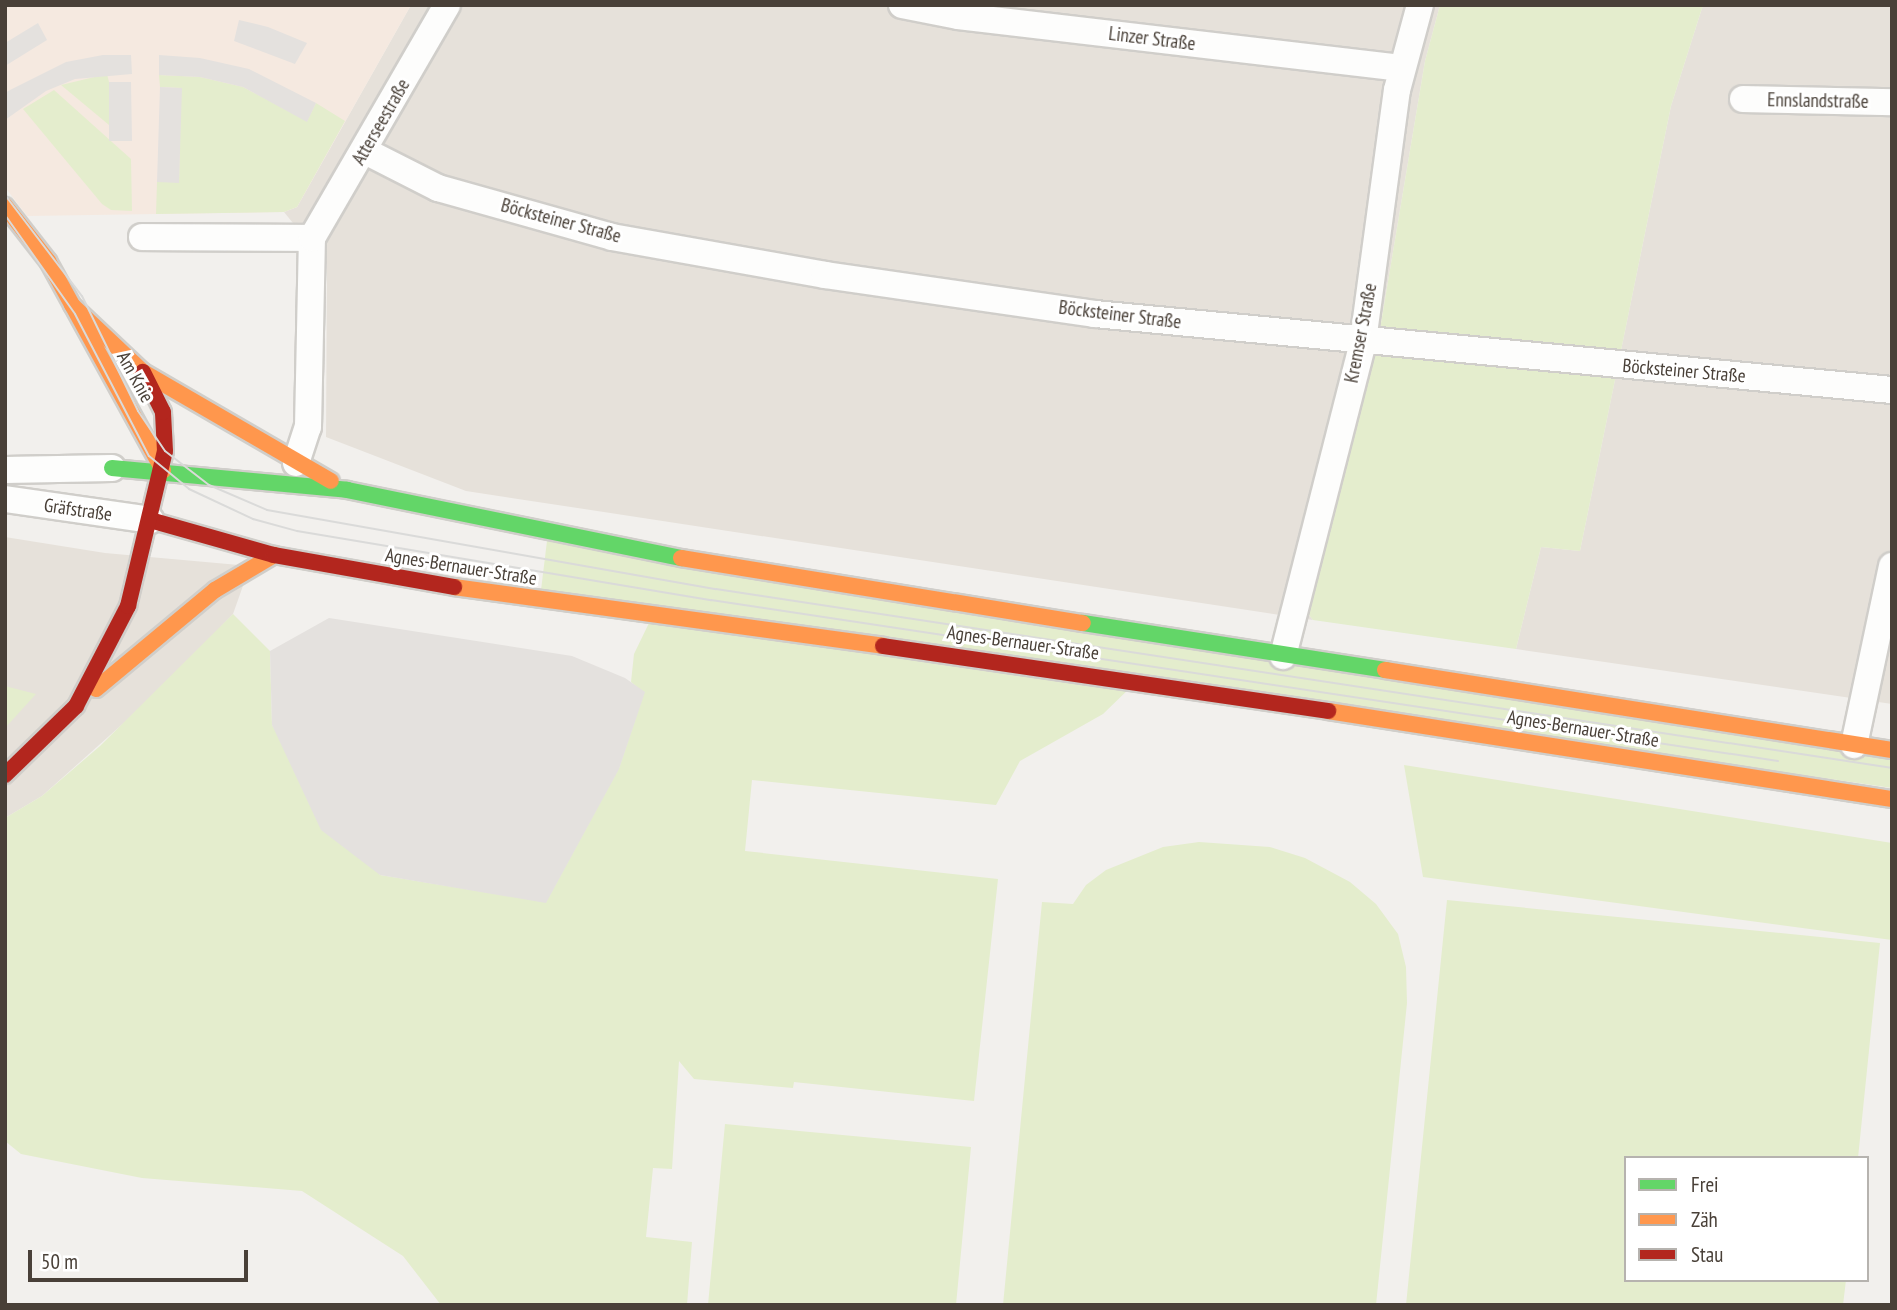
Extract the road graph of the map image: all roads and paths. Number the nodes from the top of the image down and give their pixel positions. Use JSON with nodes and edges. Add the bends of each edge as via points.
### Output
{"nodes":[{"id":1,"x":447,"y":5,"type":"edge"},
{"id":2,"x":902,"y":5,"type":"edge"},
{"id":3,"x":1420,"y":5,"type":"edge"},
{"id":4,"x":1402,"y":68,"type":"junction"},
{"id":5,"x":1744,"y":99,"type":"dead end"},
{"id":6,"x":1892,"y":103,"type":"edge"},
{"id":7,"x":365,"y":152,"type":"junction"},
{"id":8,"x":5,"y":206,"type":"edge"},
{"id":9,"x":142,"y":237,"type":"dead end"},
{"id":10,"x":312,"y":238,"type":"junction"},
{"id":11,"x":72,"y":304,"type":"junction"},
{"id":12,"x":1363,"y":341,"type":"junction"},
{"id":13,"x":143,"y":373,"type":"junction"},
{"id":14,"x":1892,"y":390,"type":"edge"},
{"id":15,"x":215,"y":418,"type":"joint"},
{"id":16,"x":296,"y":463,"type":"junction"},
{"id":17,"x":5,"y":470,"type":"edge"},
{"id":18,"x":163,"y":470,"type":"junction"},
{"id":19,"x":347,"y":490,"type":"junction"},
{"id":20,"x":131,"y":494,"type":"junction"},
{"id":21,"x":5,"y":499,"type":"edge"},
{"id":22,"x":274,"y":555,"type":"junction"},
{"id":23,"x":1892,"y":566,"type":"edge"},
{"id":24,"x":1283,"y":656,"type":"junction"},
{"id":25,"x":76,"y":706,"type":"junction"},
{"id":26,"x":1854,"y":745,"type":"junction"},
{"id":27,"x":1892,"y":750,"type":"edge"},
{"id":28,"x":5,"y":775,"type":"edge"},
{"id":29,"x":1892,"y":799,"type":"edge"}],
"edges":[{"from":1,"to":7,"type":"street","name":"Atterseestraße"},
{"from":2,"to":4,"type":"street","name":"Linzer Straße","via":[[958,16]]},
{"from":3,"to":4,"type":"street","name":"Kremser Straße"},
{"from":4,"to":12,"type":"street","name":"Kremser Straße"},
{"from":5,"to":6,"type":"street","name":"Ennslandstraße"},
{"from":7,"to":10,"type":"street","name":"Atterseestraße"},
{"from":7,"to":12,"type":"street","name":"Böcksteiner Straße","via":[[438,188],[611,237],[825,275],[1095,314]]},
{"from":8,"to":11,"type":"main road","name":"Am Knie","via":[[48,261]]},
{"from":9,"to":10,"type":"street"},
{"from":10,"to":16,"type":"street","via":[[309,427]]},
{"from":11,"to":13,"type":"main road","name":"Am Knie"},
{"from":11,"to":18,"type":"main road","name":"Am Knie"},
{"from":12,"to":14,"type":"street","name":"Böcksteiner Straße"},
{"from":12,"to":24,"type":"street","name":"Kremser Straße"},
{"from":13,"to":15,"type":"main road","name":"Am Knie"},
{"from":13,"to":18,"type":"main road","via":[[163,412]]},
{"from":15,"to":16,"type":"main road","name":"Agnes-Bernauer-Straße"},
{"from":16,"to":19,"type":"main road","name":"Agnes-Bernauer-Straße"},
{"from":17,"to":20,"type":"street","name":"Gräfstraße"},
{"from":18,"to":19,"type":"main road","name":"Agnes-Bernauer-Straße"},
{"from":18,"to":20,"type":"main road"},
{"from":18,"to":20,"type":"main road","name":"Agnes-Bernauer-Straße"},
{"from":19,"to":24,"type":"main road","name":"Agnes-Bernauer-Straße","via":[[721,566]]},
{"from":20,"to":21,"type":"street","name":"Gräfstraße"},
{"from":20,"to":22,"type":"main road","name":"Agnes-Bernauer-Straße"},
{"from":20,"to":25,"type":"main road","via":[[117,632]]},
{"from":22,"to":25,"type":"main road","via":[[215,590]]},
{"from":22,"to":29,"type":"main road","name":"Agnes-Bernauer-Straße","via":[[540,601],[655,612],[1137,681]]},
{"from":23,"to":26,"type":"street"},
{"from":24,"to":26,"type":"main road","name":"Agnes-Bernauer-Straße"},
{"from":25,"to":28,"type":"main road"},
{"from":26,"to":27,"type":"main road","name":"Agnes-Bernauer-Straße"}]}
